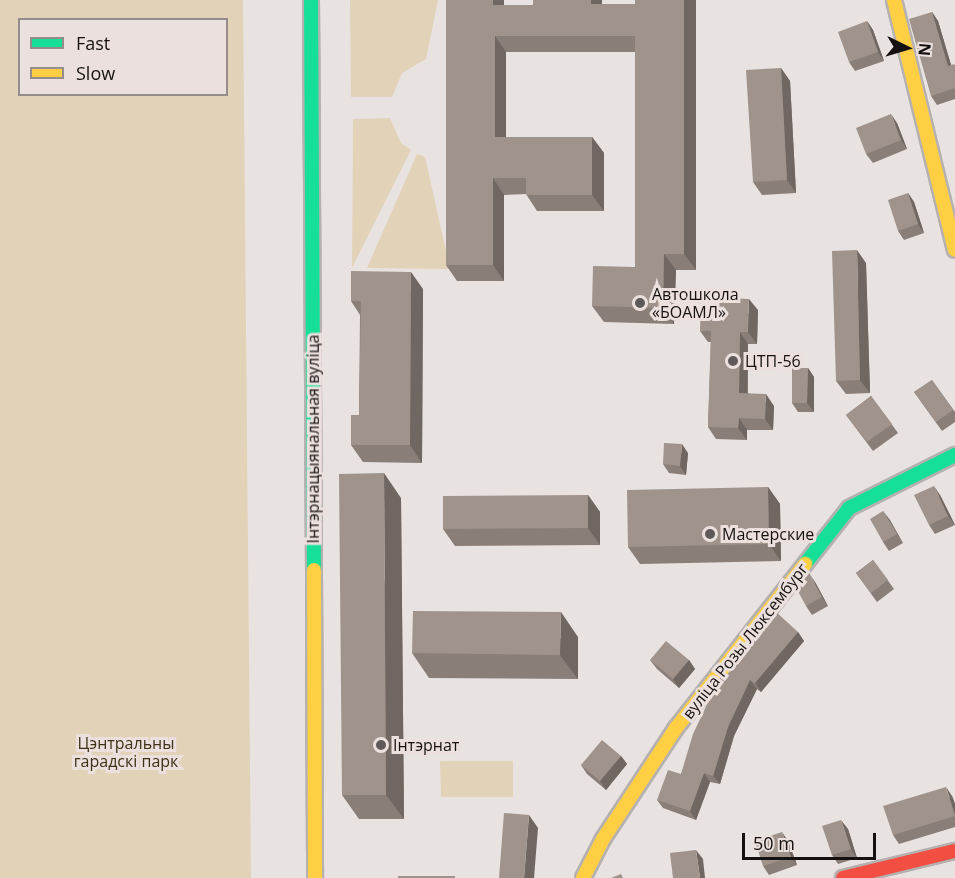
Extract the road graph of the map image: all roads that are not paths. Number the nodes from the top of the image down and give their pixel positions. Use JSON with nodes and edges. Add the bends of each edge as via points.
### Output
{"nodes":[{"id":1,"x":311,"y":0,"type":"edge"},
{"id":2,"x":894,"y":0,"type":"edge"},
{"id":3,"x":955,"y":250,"type":"edge"},
{"id":4,"x":955,"y":455,"type":"edge"},
{"id":5,"x":955,"y":851,"type":"edge"},
{"id":6,"x":315,"y":878,"type":"edge"},
{"id":7,"x":583,"y":878,"type":"edge"},
{"id":8,"x":843,"y":878,"type":"edge"}],
"edges":[{"from":1,"to":6,"type":"street","name":"Інтэрнацыянальная вуліца"},
{"from":2,"to":3,"type":"street"},
{"from":4,"to":7,"type":"street","name":"вуліца Розы Люксембург","via":[[849,508],[676,728],[603,839]]},
{"from":5,"to":8,"type":"street"}]}
